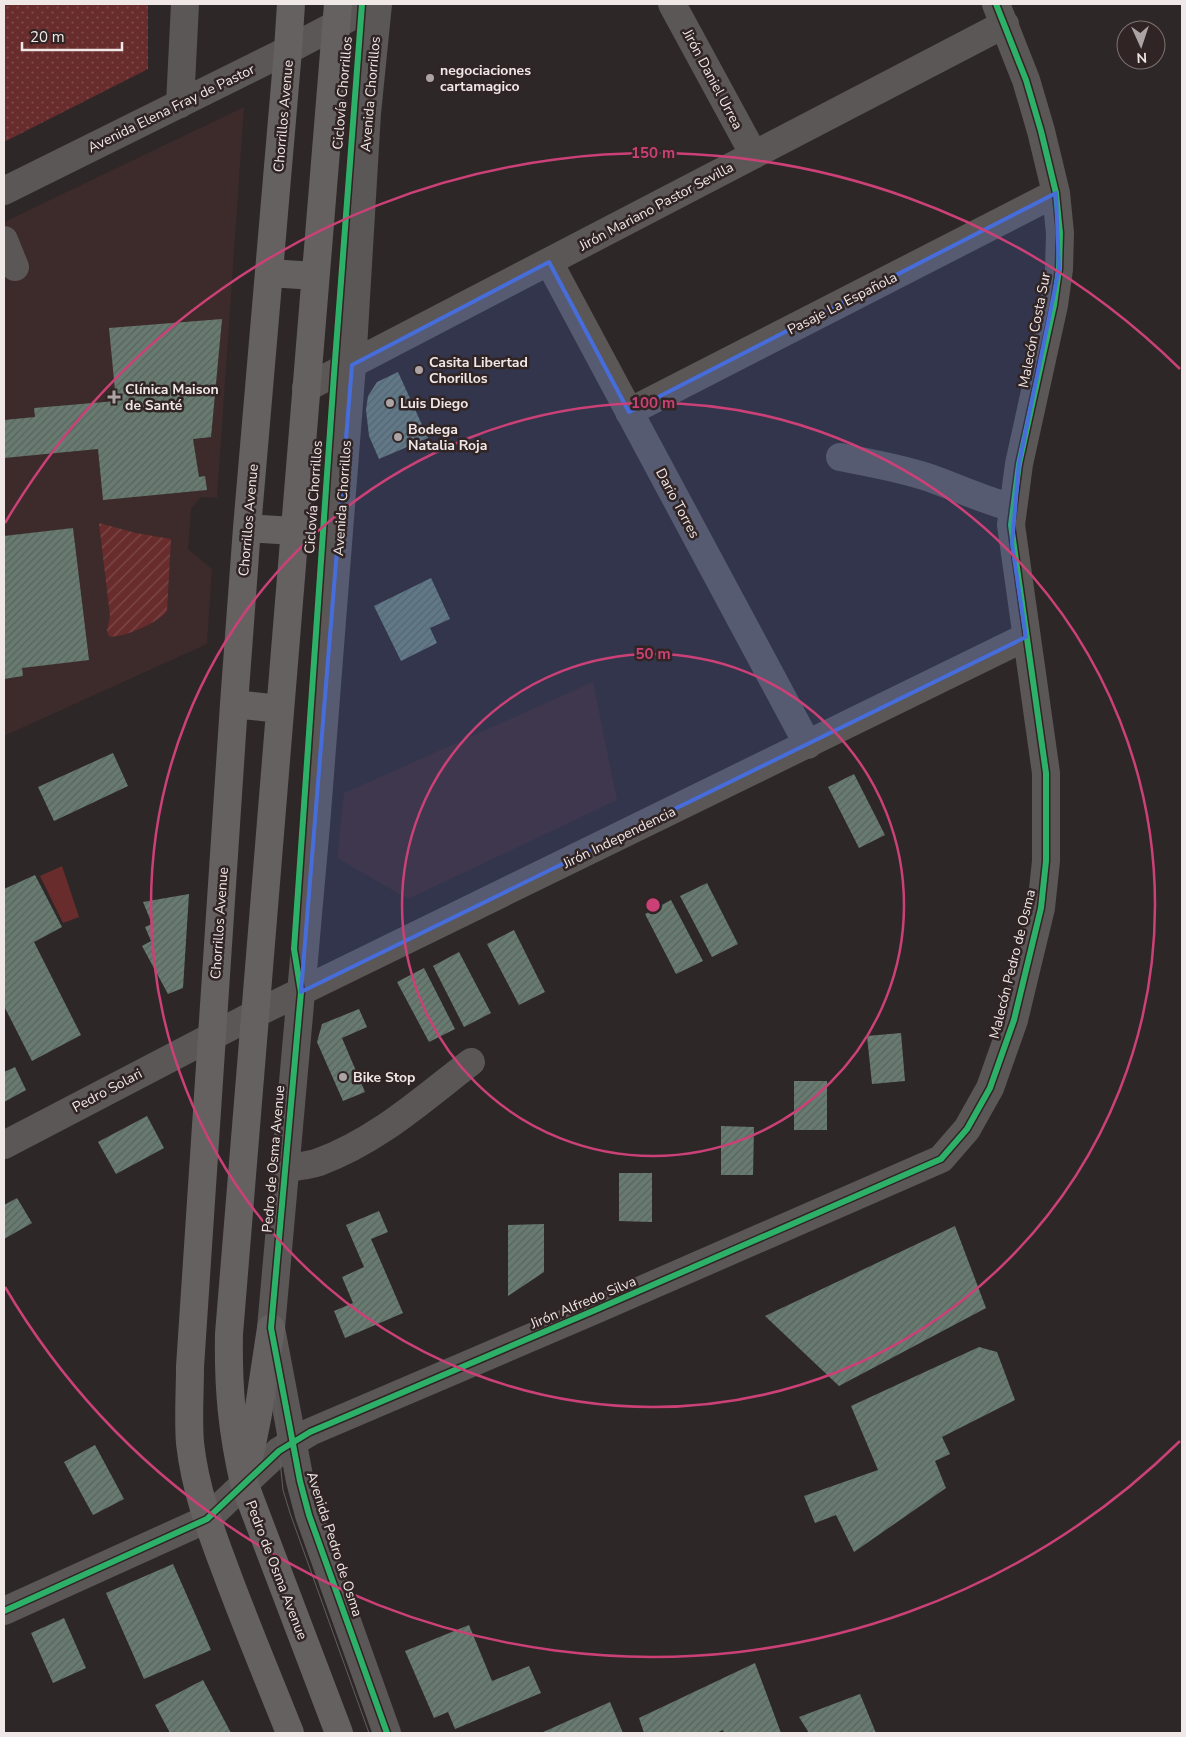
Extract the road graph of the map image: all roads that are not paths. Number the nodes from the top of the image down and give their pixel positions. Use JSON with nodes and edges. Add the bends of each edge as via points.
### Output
{"nodes":[{"id":1,"x":185,"y":4,"type":"edge"},
{"id":2,"x":291,"y":4,"type":"edge"},
{"id":3,"x":376,"y":4,"type":"edge"},
{"id":4,"x":672,"y":4,"type":"edge"},
{"id":5,"x":337,"y":14,"type":"edge"},
{"id":6,"x":1000,"y":14,"type":"edge"},
{"id":7,"x":288,"y":50,"type":"junction"},
{"id":8,"x":180,"y":104,"type":"junction"},
{"id":9,"x":754,"y":155,"type":"junction"},
{"id":10,"x":4,"y":191,"type":"edge"},
{"id":11,"x":1056,"y":193,"type":"junction"},
{"id":12,"x":4,"y":240,"type":"edge"},
{"id":13,"x":549,"y":262,"type":"junction"},
{"id":14,"x":16,"y":267,"type":"dead end"},
{"id":15,"x":269,"y":273,"type":"junction"},
{"id":16,"x":316,"y":276,"type":"junction"},
{"id":17,"x":352,"y":365,"type":"junction"},
{"id":18,"x":306,"y":388,"type":"junction"},
{"id":19,"x":629,"y":412,"type":"junction"},
{"id":20,"x":840,"y":457,"type":"dead end"},
{"id":21,"x":1012,"y":508,"type":"junction"},
{"id":22,"x":247,"y":528,"type":"junction"},
{"id":23,"x":294,"y":531,"type":"junction"},
{"id":24,"x":1026,"y":637,"type":"junction"},
{"id":25,"x":234,"y":704,"type":"junction"},
{"id":26,"x":280,"y":709,"type":"junction"},
{"id":27,"x":808,"y":744,"type":"junction"},
{"id":28,"x":300,"y":992,"type":"junction"},
{"id":29,"x":255,"y":1014,"type":"junction"},
{"id":30,"x":211,"y":1036,"type":"junction"},
{"id":31,"x":472,"y":1062,"type":"dead end"},
{"id":32,"x":4,"y":1145,"type":"edge"},
{"id":33,"x":941,"y":1159,"type":"joint"},
{"id":34,"x":285,"y":1169,"type":"junction"},
{"id":35,"x":271,"y":1328,"type":"junction"},
{"id":36,"x":293,"y":1443,"type":"junction"},
{"id":37,"x":244,"y":1483,"type":"junction"},
{"id":38,"x":207,"y":1519,"type":"junction"},
{"id":39,"x":4,"y":1611,"type":"edge"},
{"id":40,"x":290,"y":1733,"type":"edge"},
{"id":41,"x":340,"y":1733,"type":"edge"},
{"id":42,"x":387,"y":1733,"type":"edge"}],
"edges":[{"from":1,"to":8,"type":"street"},
{"from":2,"to":7,"type":"main road","name":"Chorrillos Avenue"},
{"from":3,"to":5,"type":"street","name":"Avenida Elena Fray de Pastor"},
{"from":3,"to":17,"type":"street","name":"Avenida Chorrillos"},
{"from":4,"to":9,"type":"street","name":"Jirón Daniel Urrea"},
{"from":5,"to":7,"type":"street","name":"Avenida Elena Fray de Pastor"},
{"from":5,"to":16,"type":"main road"},
{"from":6,"to":9,"type":"street","name":"Jirón Mariano Pastor Sevilla"},
{"from":6,"to":11,"type":"street","name":"Malecón Costa Sur","via":[[1026,80]]},
{"from":7,"to":8,"type":"street","name":"Avenida Elena Fray de Pastor"},
{"from":7,"to":15,"type":"main road","name":"Chorrillos Avenue"},
{"from":8,"to":10,"type":"street","name":"Avenida Elena Fray de Pastor"},
{"from":9,"to":13,"type":"street","name":"Jirón Mariano Pastor Sevilla"},
{"from":11,"to":19,"type":"street","name":"Pasaje La Española"},
{"from":11,"to":21,"type":"street","name":"Malecón Costa Sur","via":[[1060,233],[1054,305]]},
{"from":12,"to":14,"type":"street"},
{"from":13,"to":17,"type":"street","name":"Jirón Mariano Pastor Sevilla"},
{"from":13,"to":19,"type":"street","name":"Dario Torres"},
{"from":15,"to":16,"type":"main road"},
{"from":15,"to":22,"type":"main road","name":"Chorrillos Avenue"},
{"from":16,"to":18,"type":"main road"},
{"from":17,"to":18,"type":"street","name":"Jirón Mariano Pastor Sevilla"},
{"from":17,"to":28,"type":"street","name":"Avenida Chorrillos"},
{"from":18,"to":23,"type":"main road"},
{"from":19,"to":27,"type":"street","name":"Dario Torres"},
{"from":20,"to":21,"type":"street","via":[[930,478]]},
{"from":21,"to":24,"type":"street","name":"Malecón Costa Sur","via":[[1012,544]]},
{"from":22,"to":23,"type":"main road"},
{"from":22,"to":25,"type":"main road","name":"Chorrillos Avenue"},
{"from":23,"to":26,"type":"main road"},
{"from":24,"to":27,"type":"street","name":"Jirón Independencia"},
{"from":24,"to":33,"type":"street","name":"Malecón Pedro de Osma","via":[[1046,773],[1046,862],[1041,908],[1014,1020],[990,1088],[967,1129]]},
{"from":25,"to":26,"type":"main road"},
{"from":25,"to":30,"type":"main road","name":"Chorrillos Avenue"},
{"from":26,"to":29,"type":"main road"},
{"from":27,"to":28,"type":"street","name":"Jirón Independencia"},
{"from":28,"to":29,"type":"street","name":"Jirón Independencia"},
{"from":28,"to":34,"type":"street","name":"Pedro de Osma Avenue"},
{"from":29,"to":30,"type":"street","name":"Jirón Independencia"},
{"from":29,"to":37,"type":"main road","name":"Pedro de Osma Avenue","via":[[228,1363],[231,1414]]},
{"from":30,"to":32,"type":"street","name":"Pedro Solari"},
{"from":30,"to":38,"type":"main road","via":[[190,1377],[190,1442]]},
{"from":31,"to":34,"type":"street","via":[[359,1145],[317,1162]]},
{"from":33,"to":36,"type":"street","name":"Jirón Alfredo Silva","via":[[310,1432]]},
{"from":34,"to":35,"type":"street","name":"Pedro de Osma Avenue"},
{"from":35,"to":36,"type":"street","name":"Avenida Pedro de Osma"},
{"from":35,"to":37,"type":"main road"},
{"from":36,"to":37,"type":"street","name":"Jirón Alfredo Silva","via":[[279,1451]]},
{"from":36,"to":42,"type":"street","name":"Avenida Pedro de Osma","via":[[309,1514]]},
{"from":37,"to":38,"type":"street","name":"Jirón Alfredo Silva"},
{"from":37,"to":41,"type":"main road","name":"Pedro de Osma Avenue"},
{"from":38,"to":39,"type":"street","name":"Jirón Alfredo Silva"},
{"from":38,"to":40,"type":"main road"}]}
